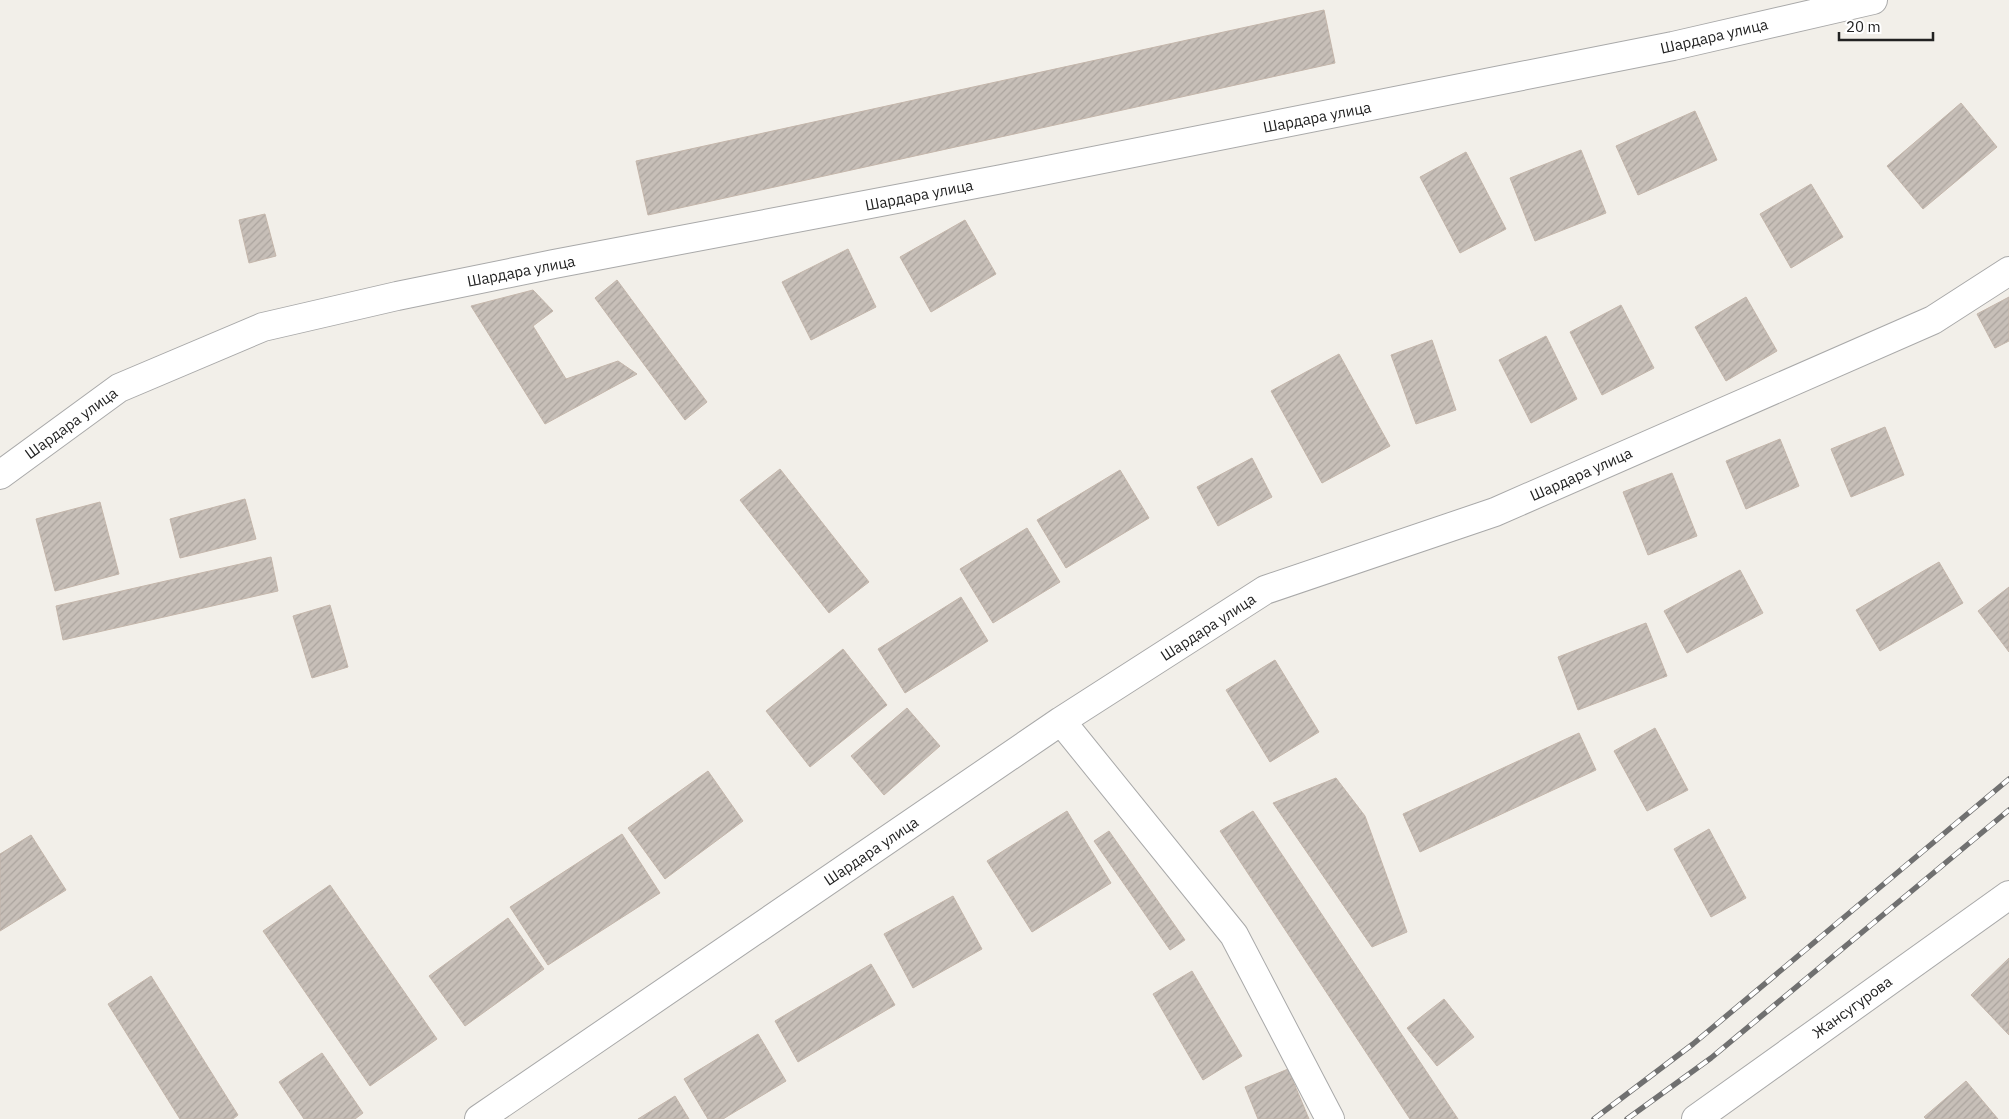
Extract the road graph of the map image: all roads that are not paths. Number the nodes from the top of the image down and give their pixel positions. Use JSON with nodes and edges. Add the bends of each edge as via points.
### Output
{"nodes":[{"id":1,"x":1873,"y":0,"type":"edge"},
{"id":2,"x":2009,"y":271,"type":"edge"},
{"id":3,"x":0,"y":475,"type":"edge"},
{"id":4,"x":1061,"y":721,"type":"junction"},
{"id":5,"x":2009,"y":895,"type":"edge"},
{"id":6,"x":479,"y":1119,"type":"edge"},
{"id":7,"x":1330,"y":1119,"type":"edge"},
{"id":8,"x":1696,"y":1119,"type":"edge"}],
"edges":[{"from":1,"to":3,"type":"street","name":"Шардара улица","via":[[1673,46],[554,264],[263,327],[119,388]]},
{"from":2,"to":4,"type":"street","name":"Шардара улица","via":[[1933,320],[1495,512],[1265,590]]},
{"from":4,"to":6,"type":"street","name":"Шардара улица"},
{"from":4,"to":7,"type":"street","via":[[1234,935]]},
{"from":5,"to":8,"type":"street","name":"Жансугурова"}]}
